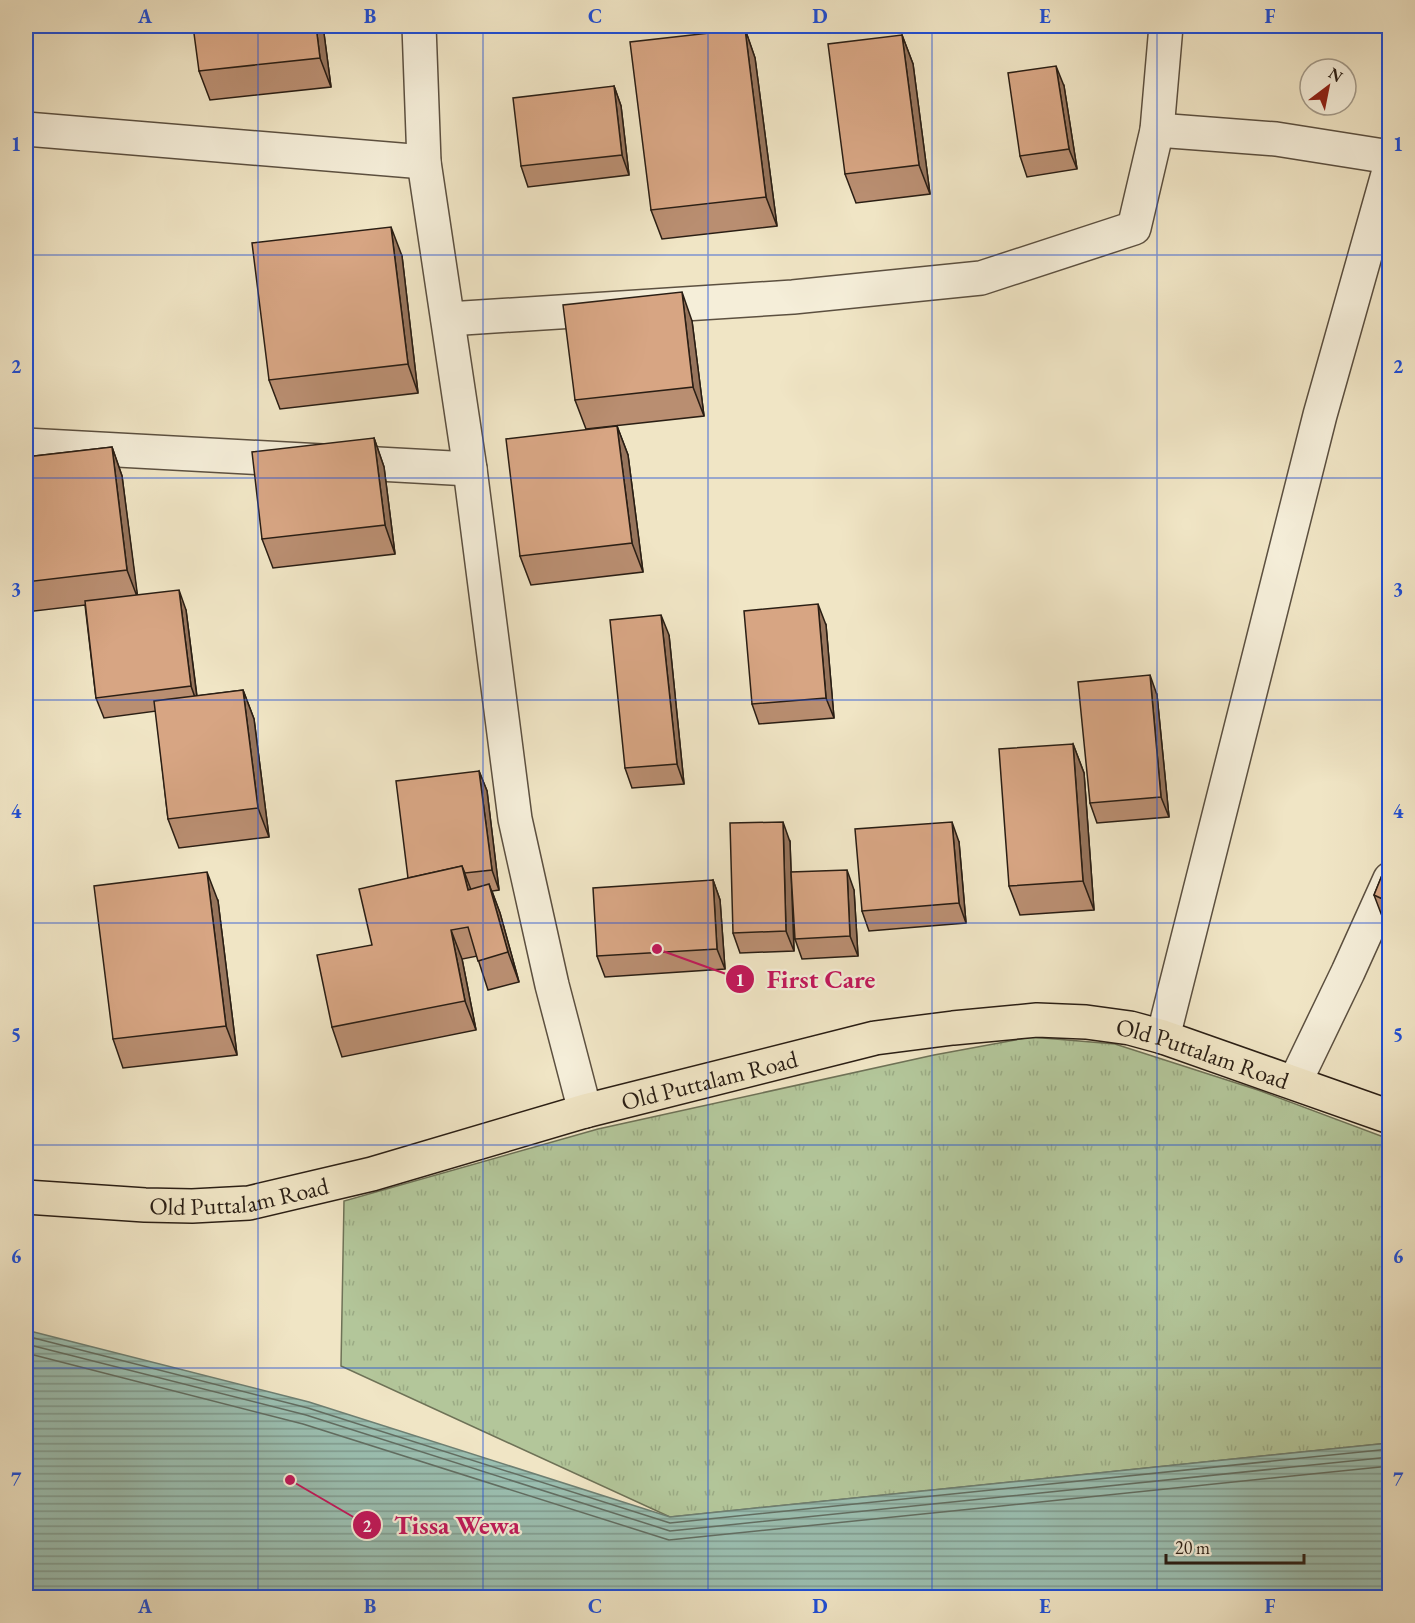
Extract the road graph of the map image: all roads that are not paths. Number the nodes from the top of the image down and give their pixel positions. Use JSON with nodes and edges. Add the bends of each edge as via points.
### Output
{"nodes":[{"id":1,"x":419,"y":26,"type":"edge"},
{"id":2,"x":1166,"y":26,"type":"edge"},
{"id":3,"x":26,"y":129,"type":"edge"},
{"id":4,"x":1157,"y":130,"type":"junction"},
{"id":5,"x":1389,"y":157,"type":"edge"},
{"id":6,"x":424,"y":162,"type":"junction"},
{"id":7,"x":1389,"y":167,"type":"edge"},
{"id":8,"x":448,"y":319,"type":"junction"},
{"id":9,"x":26,"y":445,"type":"edge"},
{"id":10,"x":470,"y":468,"type":"junction"},
{"id":11,"x":1389,"y":879,"type":"edge"},
{"id":12,"x":1163,"y":1037,"type":"junction"},
{"id":13,"x":1295,"y":1082,"type":"junction"},
{"id":14,"x":585,"y":1111,"type":"junction"},
{"id":15,"x":1389,"y":1117,"type":"edge"},
{"id":16,"x":26,"y":1197,"type":"edge"}],
"edges":[{"from":1,"to":6,"type":"street"},
{"from":2,"to":4,"type":"street"},
{"from":3,"to":6,"type":"street"},
{"from":4,"to":5,"type":"street","via":[[1276,139]]},
{"from":4,"to":8,"type":"street","via":[[1134,228],[981,279],[793,297]]},
{"from":6,"to":8,"type":"street"},
{"from":7,"to":12,"type":"street","via":[[1320,415]]},
{"from":8,"to":10,"type":"street"},
{"from":9,"to":10,"type":"street"},
{"from":10,"to":14,"type":"street","via":[[515,819]]},
{"from":11,"to":13,"type":"street"},
{"from":12,"to":13,"type":"main road","name":"Old Puttalam Road"},
{"from":12,"to":14,"type":"main road","name":"Old Puttalam Road","via":[[1130,1028],[1036,1020],[875,1038]]},
{"from":13,"to":15,"type":"main road","name":"Old Puttalam Road"},
{"from":14,"to":16,"type":"main road","name":"Old Puttalam Road","via":[[372,1174],[249,1203],[145,1205]]}]}
